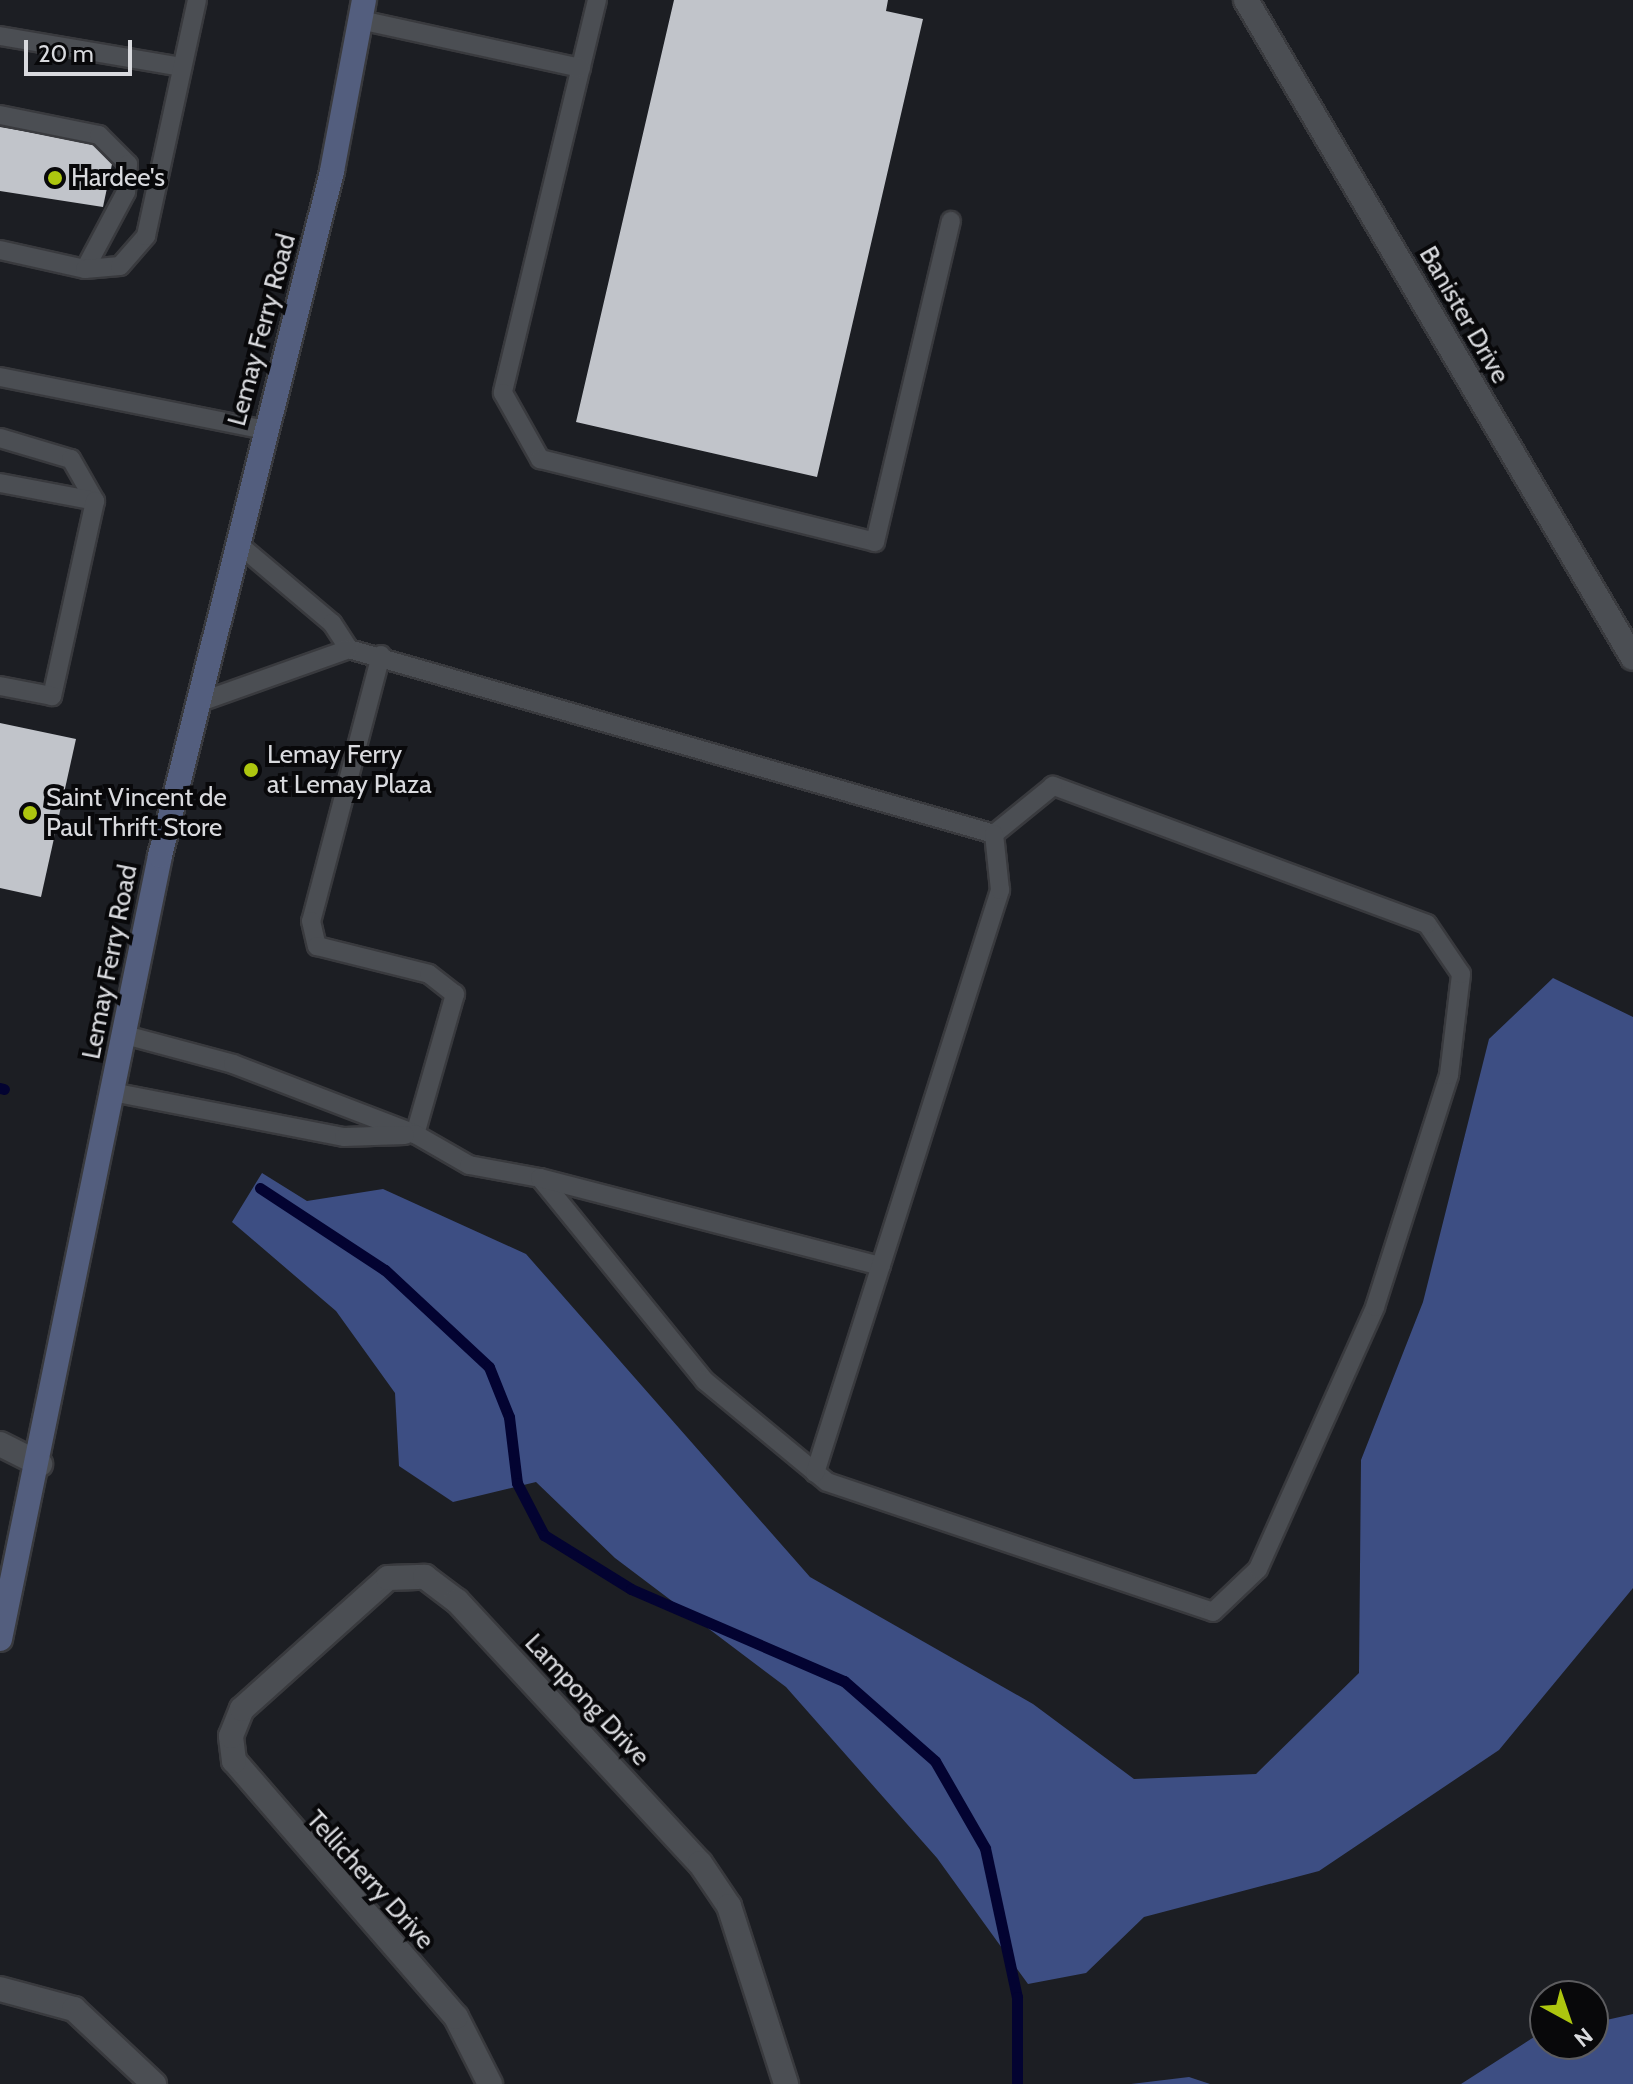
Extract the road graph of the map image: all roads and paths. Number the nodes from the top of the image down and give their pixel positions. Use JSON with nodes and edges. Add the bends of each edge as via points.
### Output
{"nodes":[{"id":1,"x":197,"y":0,"type":"edge"},
{"id":2,"x":597,"y":0,"type":"edge"},
{"id":3,"x":1246,"y":0,"type":"edge"},
{"id":4,"x":369,"y":7,"type":"edge"},
{"id":5,"x":0,"y":36,"type":"edge"},
{"id":6,"x":182,"y":67,"type":"junction"},
{"id":7,"x":581,"y":68,"type":"junction"},
{"id":8,"x":0,"y":115,"type":"edge"},
{"id":9,"x":951,"y":221,"type":"dead end"},
{"id":10,"x":0,"y":250,"type":"edge"},
{"id":11,"x":85,"y":269,"type":"junction"},
{"id":12,"x":0,"y":377,"type":"edge"},
{"id":13,"x":265,"y":430,"type":"junction"},
{"id":14,"x":0,"y":438,"type":"edge"},
{"id":15,"x":0,"y":483,"type":"edge"},
{"id":16,"x":95,"y":501,"type":"junction"},
{"id":17,"x":236,"y":542,"type":"junction"},
{"id":18,"x":349,"y":649,"type":"junction"},
{"id":19,"x":381,"y":655,"type":"junction"},
{"id":20,"x":1633,"y":658,"type":"edge"},
{"id":21,"x":0,"y":686,"type":"edge"},
{"id":22,"x":197,"y":703,"type":"junction"},
{"id":23,"x":994,"y":834,"type":"junction"},
{"id":24,"x":125,"y":1035,"type":"junction"},
{"id":25,"x":112,"y":1092,"type":"junction"},
{"id":26,"x":415,"y":1134,"type":"junction"},
{"id":27,"x":540,"y":1178,"type":"junction"},
{"id":28,"x":881,"y":1266,"type":"junction"},
{"id":29,"x":0,"y":1444,"type":"edge"},
{"id":30,"x":40,"y":1464,"type":"junction"},
{"id":31,"x":815,"y":1473,"type":"junction"},
{"id":32,"x":0,"y":1639,"type":"edge"},
{"id":33,"x":242,"y":1709,"type":"joint"},
{"id":34,"x":0,"y":1989,"type":"edge"},
{"id":35,"x":154,"y":2084,"type":"edge"},
{"id":36,"x":490,"y":2084,"type":"edge"},
{"id":37,"x":786,"y":2084,"type":"edge"}],
"edges":[{"from":1,"to":6,"type":"lane"},
{"from":2,"to":7,"type":"lane"},
{"from":3,"to":20,"type":"street","name":"Banister Drive"},
{"from":4,"to":7,"type":"lane"},
{"from":4,"to":13,"type":"main road","name":"Lemay Ferry Road"},
{"from":5,"to":6,"type":"lane"},
{"from":6,"to":11,"type":"lane","via":[[146,236],[120,266]]},
{"from":7,"to":9,"type":"lane","via":[[503,393],[540,459],[875,542]]},
{"from":8,"to":11,"type":"lane","via":[[99,135],[128,164],[126,192]]},
{"from":10,"to":11,"type":"lane"},
{"from":12,"to":13,"type":"lane"},
{"from":13,"to":17,"type":"main road","name":"Lemay Ferry Road"},
{"from":14,"to":16,"type":"lane","via":[[71,459]]},
{"from":15,"to":16,"type":"lane"},
{"from":16,"to":21,"type":"lane","via":[[52,696]]},
{"from":17,"to":18,"type":"lane","via":[[332,623]]},
{"from":17,"to":22,"type":"main road","name":"Lemay Ferry Road"},
{"from":18,"to":19,"type":"lane"},
{"from":18,"to":22,"type":"lane"},
{"from":19,"to":23,"type":"lane"},
{"from":19,"to":26,"type":"lane","via":[[311,921],[317,946],[429,974],[455,994]]},
{"from":22,"to":24,"type":"main road","name":"Lemay Ferry Road"},
{"from":23,"to":28,"type":"lane","via":[[1000,890]]},
{"from":23,"to":31,"type":"lane","via":[[1053,786],[1427,924],[1461,974],[1449,1075],[1375,1307],[1258,1569],[1213,1612]]},
{"from":24,"to":25,"type":"main road","name":"Lemay Ferry Road"},
{"from":24,"to":26,"type":"lane","via":[[233,1064]]},
{"from":25,"to":26,"type":"lane","via":[[344,1137]]},
{"from":25,"to":30,"type":"main road","name":"Lemay Ferry Road"},
{"from":26,"to":27,"type":"lane","via":[[469,1165]]},
{"from":27,"to":28,"type":"lane"},
{"from":27,"to":31,"type":"lane","via":[[705,1381]]},
{"from":28,"to":31,"type":"lane"},
{"from":29,"to":30,"type":"street"},
{"from":30,"to":32,"type":"main road","name":"Lemay Ferry Road"},
{"from":33,"to":36,"type":"street","name":"Tellicherry Drive","via":[[231,1736],[234,1761],[253,1791],[456,2017]]},
{"from":33,"to":37,"type":"street","name":"Lampong Drive","via":[[388,1578],[425,1577],[457,1601],[700,1863],[729,1906]]},
{"from":34,"to":35,"type":"street","via":[[74,2009]]}]}
